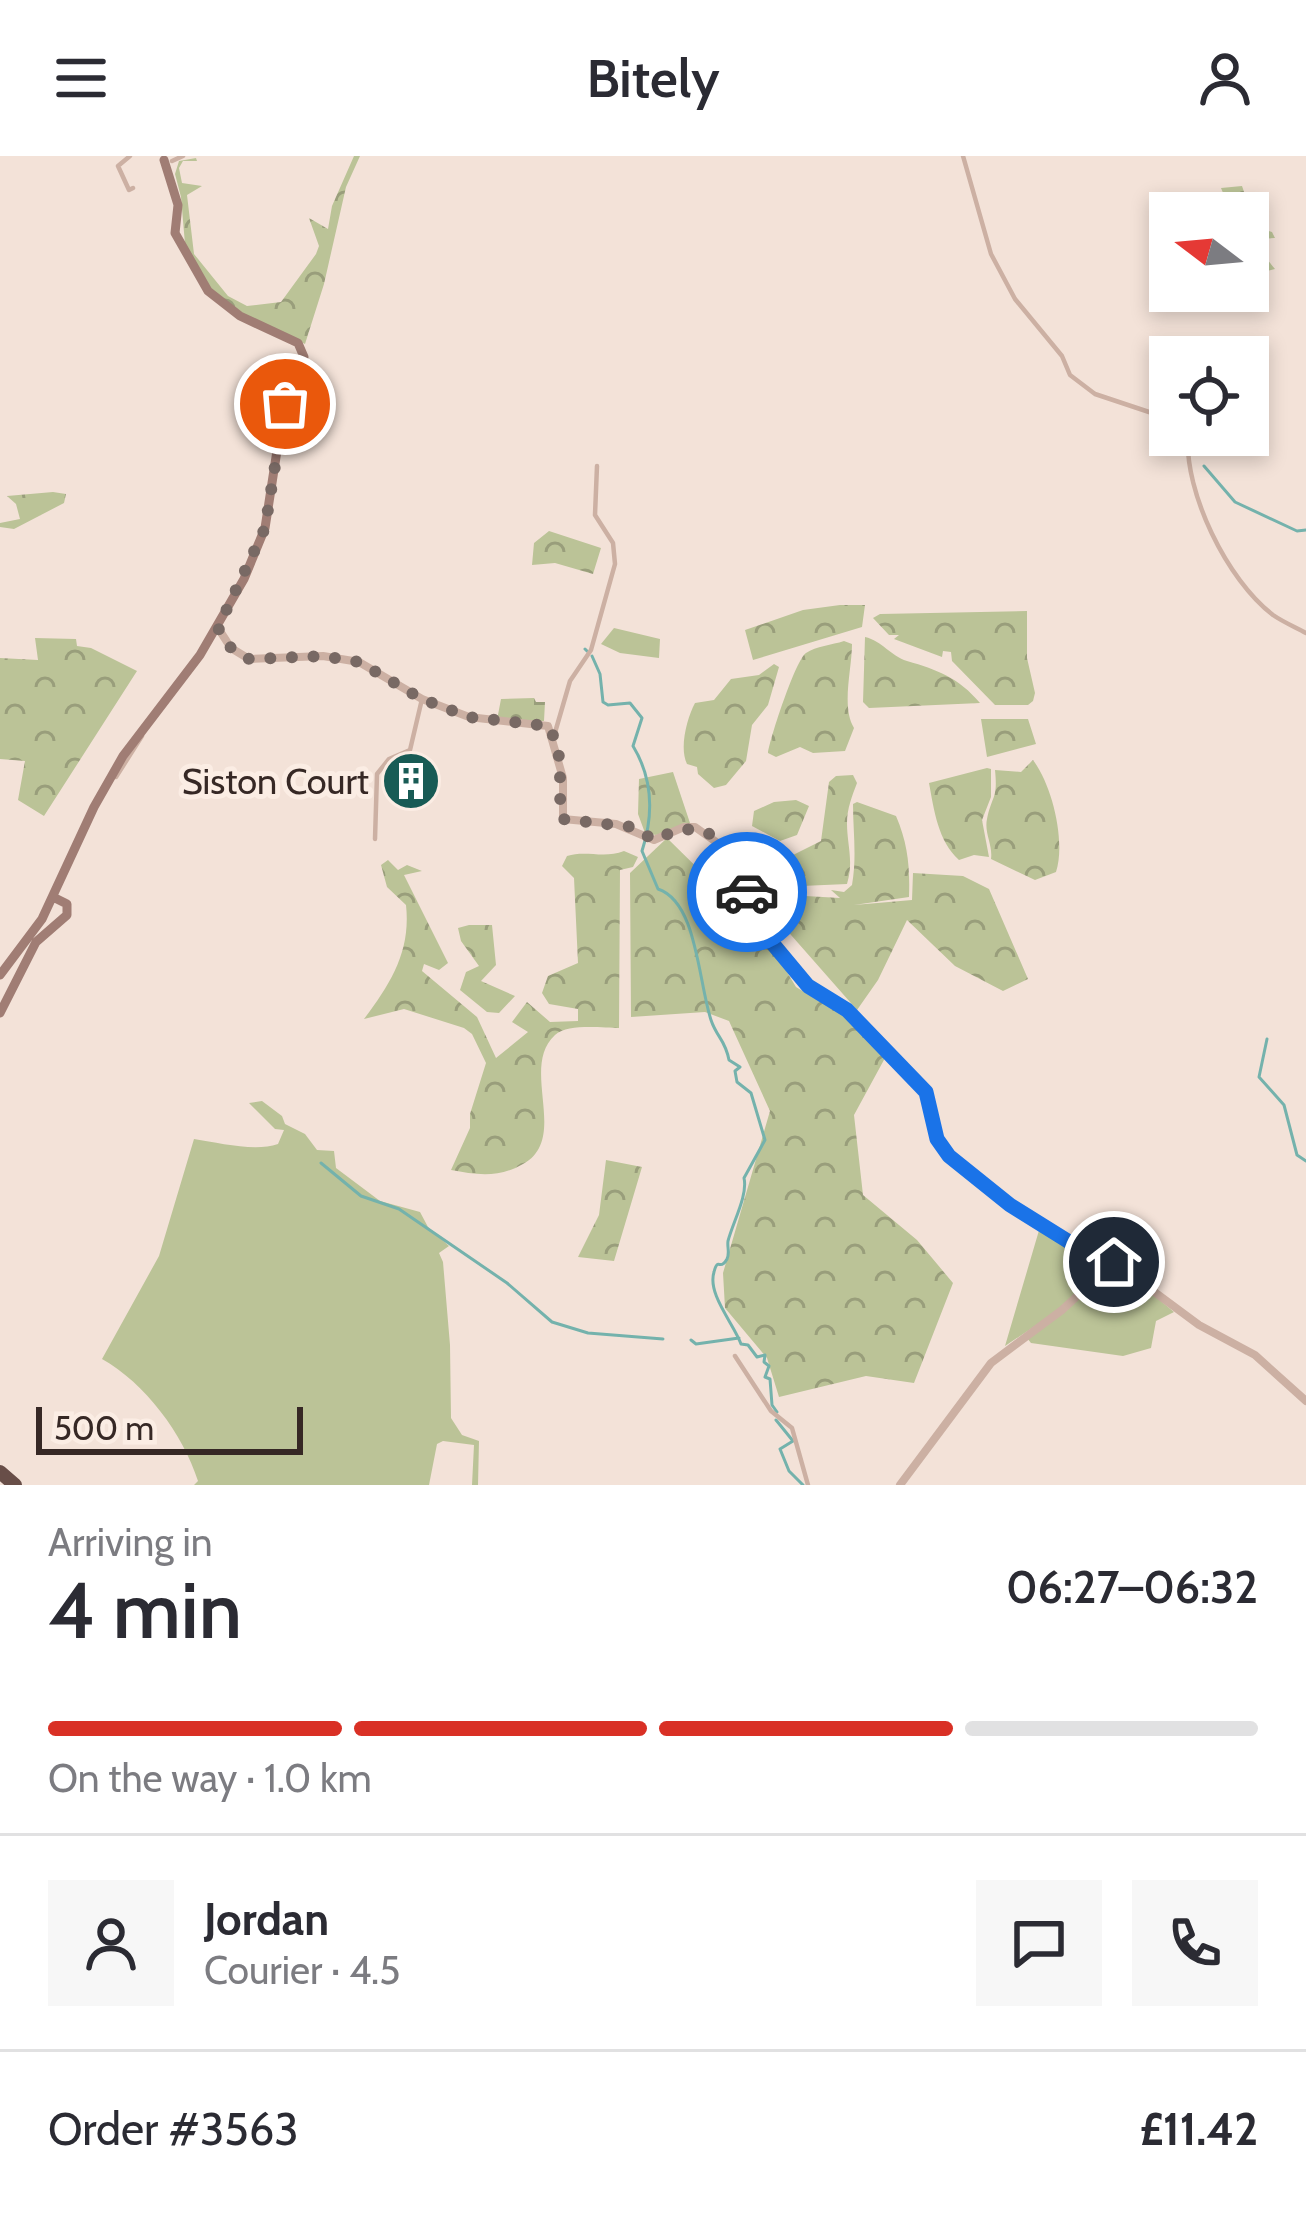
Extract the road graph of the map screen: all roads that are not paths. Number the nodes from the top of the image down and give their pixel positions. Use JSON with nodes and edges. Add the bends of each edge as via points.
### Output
{"nodes":[{"id":1,"x":130,"y":156,"type":"edge"},
{"id":2,"x":963,"y":156,"type":"edge"},
{"id":3,"x":168,"y":160,"type":"edge"},
{"id":4,"x":133,"y":188,"type":"dead end"},
{"id":5,"x":1149,"y":411,"type":"edge"},
{"id":6,"x":1186,"y":456,"type":"edge"},
{"id":7,"x":597,"y":466,"type":"dead end"},
{"id":8,"x":1306,"y":633,"type":"edge"},
{"id":9,"x":219,"y":634,"type":"junction"},
{"id":10,"x":422,"y":699,"type":"junction"},
{"id":11,"x":559,"y":718,"type":"junction"},
{"id":12,"x":543,"y":724,"type":"junction"},
{"id":13,"x":554,"y":736,"type":"junction"},
{"id":14,"x":405,"y":754,"type":"junction"},
{"id":15,"x":402,"y":773,"type":"dead end"},
{"id":16,"x":375,"y":839,"type":"dead end"},
{"id":17,"x":53,"y":897,"type":"junction"},
{"id":18,"x":0,"y":975,"type":"edge"},
{"id":19,"x":0,"y":1013,"type":"edge"},
{"id":20,"x":1114,"y":1262,"type":"junction"},
{"id":21,"x":736,"y":1356,"type":"dead end"},
{"id":22,"x":1306,"y":1401,"type":"edge"},
{"id":23,"x":808,"y":1485,"type":"edge"},
{"id":24,"x":900,"y":1485,"type":"edge"}],
"edges":[{"from":1,"to":4,"type":"street","via":[[118,166]]},
{"from":2,"to":5,"type":"street","via":[[991,254],[1070,374],[1095,394]]},
{"from":3,"to":9,"type":"main road","via":[[175,233],[208,291],[298,343],[304,357],[285,404],[261,542]]},
{"from":6,"to":8,"type":"street","via":[[1240,584]]},
{"from":7,"to":11,"type":"street","via":[[595,515],[613,543],[615,564],[591,650]]},
{"from":9,"to":10,"type":"street","via":[[236,653],[257,660],[359,662]]},
{"from":9,"to":17,"type":"main road","via":[[111,775]]},
{"from":10,"to":12,"type":"street","via":[[478,720]]},
{"from":10,"to":14,"type":"street"},
{"from":11,"to":12,"type":"street"},
{"from":11,"to":13,"type":"street"},
{"from":12,"to":13,"type":"street"},
{"from":13,"to":20,"type":"street","via":[[563,819],[632,827],[647,838],[684,827],[710,835],[736,866],[789,965],[847,1010],[926,1092],[949,1156],[1026,1216]]},
{"from":14,"to":15,"type":"street"},
{"from":14,"to":16,"type":"street","via":[[377,774]]},
{"from":17,"to":18,"type":"main road"},
{"from":17,"to":19,"type":"main road","via":[[67,904],[67,915],[41,934]]},
{"from":20,"to":22,"type":"street","via":[[1255,1355]]},
{"from":20,"to":24,"type":"street","via":[[991,1363]]},
{"from":21,"to":23,"type":"street","via":[[792,1429]]}]}
